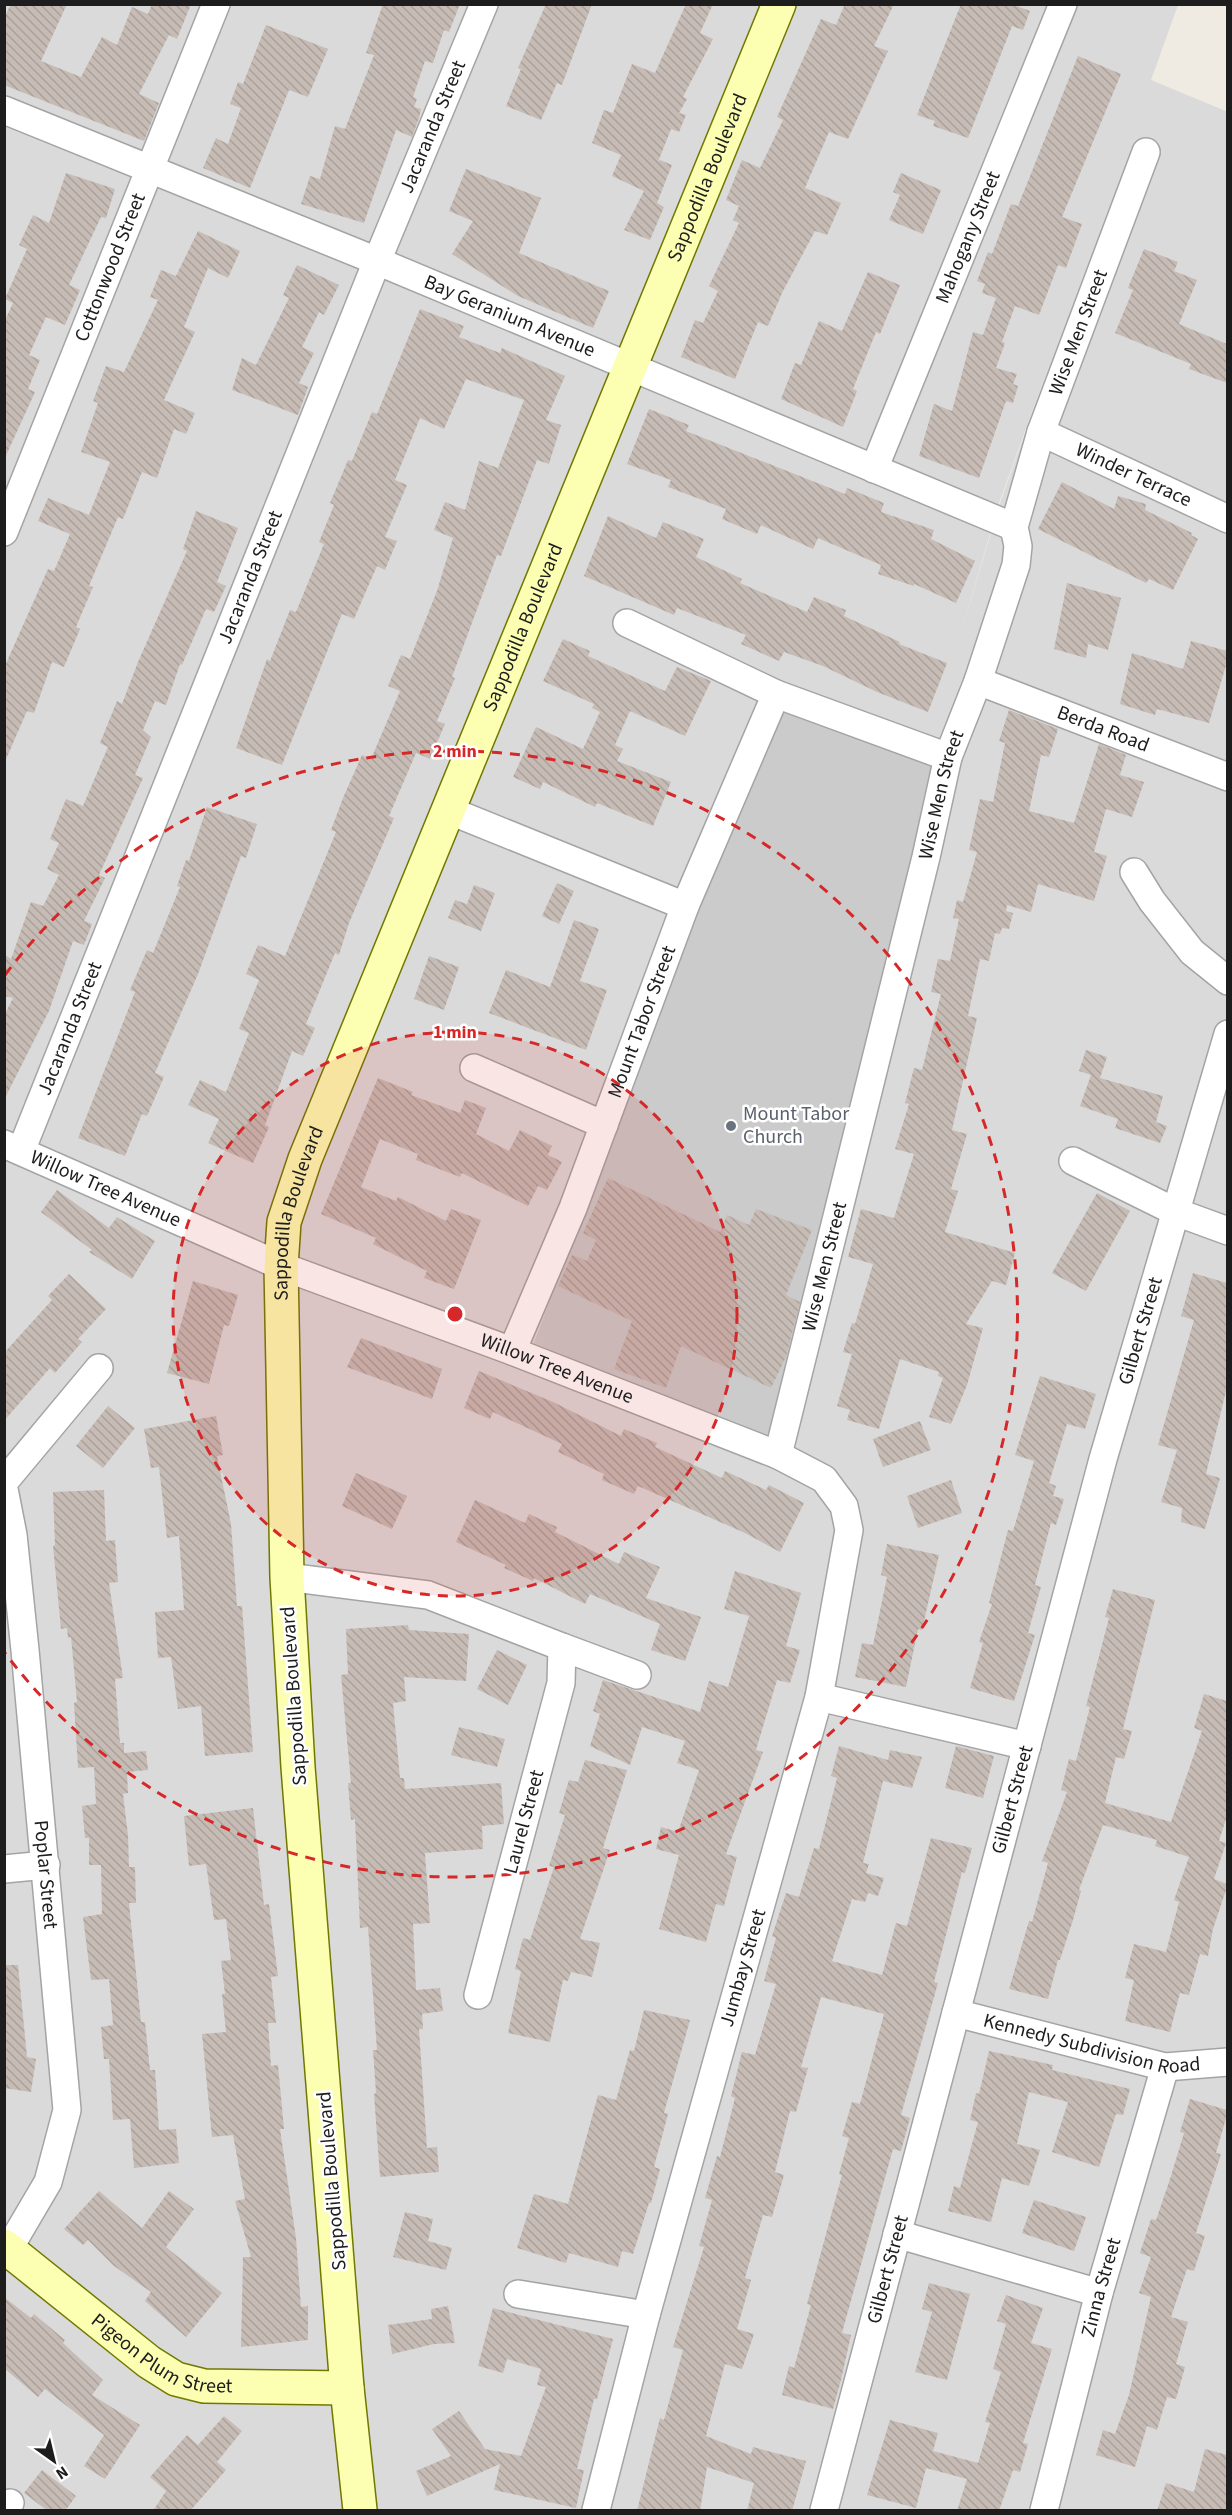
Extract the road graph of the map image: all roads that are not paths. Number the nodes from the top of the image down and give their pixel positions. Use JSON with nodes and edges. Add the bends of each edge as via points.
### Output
{"nodes":[{"id":1,"x":216,"y":4,"type":"edge"},
{"id":2,"x":484,"y":4,"type":"edge"},
{"id":3,"x":779,"y":4,"type":"edge"},
{"id":4,"x":1064,"y":4,"type":"edge"},
{"id":5,"x":4,"y":110,"type":"edge"},
{"id":6,"x":1146,"y":152,"type":"dead end"},
{"id":7,"x":148,"y":170,"type":"junction"},
{"id":8,"x":376,"y":261,"type":"junction"},
{"id":9,"x":629,"y":368,"type":"junction"},
{"id":10,"x":1041,"y":432,"type":"junction"},
{"id":11,"x":874,"y":469,"type":"junction"},
{"id":12,"x":1227,"y":519,"type":"edge"},
{"id":13,"x":1014,"y":527,"type":"junction"},
{"id":14,"x":4,"y":532,"type":"edge"},
{"id":15,"x":627,"y":623,"type":"dead end"},
{"id":16,"x":978,"y":681,"type":"junction"},
{"id":17,"x":776,"y":694,"type":"junction"},
{"id":18,"x":948,"y":757,"type":"junction"},
{"id":19,"x":1227,"y":777,"type":"edge"},
{"id":20,"x":448,"y":810,"type":"junction"},
{"id":21,"x":1134,"y":872,"type":"dead end"},
{"id":22,"x":685,"y":906,"type":"junction"},
{"id":23,"x":1227,"y":981,"type":"edge"},
{"id":24,"x":1227,"y":1034,"type":"edge"},
{"id":25,"x":474,"y":1068,"type":"dead end"},
{"id":26,"x":604,"y":1125,"type":"junction"},
{"id":27,"x":13,"y":1148,"type":"edge"},
{"id":28,"x":1073,"y":1161,"type":"dead end"},
{"id":29,"x":1176,"y":1212,"type":"junction"},
{"id":30,"x":1227,"y":1231,"type":"edge"},
{"id":31,"x":281,"y":1266,"type":"junction"},
{"id":32,"x":512,"y":1351,"type":"junction"},
{"id":33,"x":99,"y":1368,"type":"dead end"},
{"id":34,"x":778,"y":1455,"type":"junction"},
{"id":35,"x":4,"y":1482,"type":"edge"},
{"id":36,"x":4,"y":1489,"type":"edge"},
{"id":37,"x":286,"y":1577,"type":"junction"},
{"id":38,"x":562,"y":1647,"type":"junction"},
{"id":39,"x":638,"y":1675,"type":"dead end"},
{"id":40,"x":819,"y":1697,"type":"junction"},
{"id":41,"x":1027,"y":1746,"type":"junction"},
{"id":42,"x":46,"y":1865,"type":"junction"},
{"id":43,"x":4,"y":1869,"type":"edge"},
{"id":44,"x":478,"y":1995,"type":"dead end"},
{"id":45,"x":956,"y":2013,"type":"junction"},
{"id":46,"x":1226,"y":2057,"type":"edge"},
{"id":47,"x":1165,"y":2067,"type":"junction"},
{"id":48,"x":897,"y":2234,"type":"junction"},
{"id":49,"x":6,"y":2248,"type":"edge"},
{"id":50,"x":1100,"y":2293,"type":"junction"},
{"id":51,"x":518,"y":2294,"type":"dead end"},
{"id":52,"x":646,"y":2315,"type":"junction"},
{"id":53,"x":347,"y":2388,"type":"junction"},
{"id":54,"x":360,"y":2511,"type":"edge"},
{"id":55,"x":596,"y":2511,"type":"edge"},
{"id":56,"x":824,"y":2511,"type":"edge"},
{"id":57,"x":1044,"y":2511,"type":"edge"}],
"edges":[{"from":1,"to":7,"type":"street","name":"Cottonwood Street"},
{"from":2,"to":8,"type":"street","name":"Jacaranda Street"},
{"from":3,"to":9,"type":"street","name":"Sappodilla Boulevard"},
{"from":4,"to":11,"type":"street","name":"Mahogany Street"},
{"from":5,"to":7,"type":"street","name":"Bay Geranium Avenue"},
{"from":6,"to":10,"type":"street","name":"Wise Men Street"},
{"from":7,"to":8,"type":"street","name":"Bay Geranium Avenue"},
{"from":7,"to":14,"type":"street","name":"Cottonwood Street"},
{"from":8,"to":9,"type":"street","name":"Bay Geranium Avenue"},
{"from":8,"to":27,"type":"street","name":"Jacaranda Street"},
{"from":9,"to":11,"type":"street","name":"Bay Geranium Avenue"},
{"from":9,"to":20,"type":"street","name":"Sappodilla Boulevard"},
{"from":10,"to":12,"type":"street","name":"Winder Terrace"},
{"from":10,"to":13,"type":"street","name":"Wise Men Street"},
{"from":11,"to":13,"type":"street","name":"Bay Geranium Avenue"},
{"from":13,"to":16,"type":"street","name":"Wise Men Street","via":[[1016,565]]},
{"from":15,"to":17,"type":"street"},
{"from":16,"to":18,"type":"street","name":"Wise Men Street"},
{"from":16,"to":19,"type":"street","name":"Berda Road"},
{"from":17,"to":18,"type":"street"},
{"from":17,"to":22,"type":"street","name":"Mount Tabor Street"},
{"from":18,"to":34,"type":"street","name":"Wise Men Street"},
{"from":20,"to":22,"type":"street"},
{"from":20,"to":31,"type":"street","name":"Sappodilla Boulevard","via":[[305,1159],[284,1222]]},
{"from":21,"to":23,"type":"street","via":[[1192,952]]},
{"from":22,"to":26,"type":"street","name":"Mount Tabor Street"},
{"from":24,"to":29,"type":"street","name":"Gilbert Street"},
{"from":25,"to":26,"type":"street"},
{"from":26,"to":32,"type":"street","name":"Mount Tabor Street"},
{"from":27,"to":31,"type":"street","name":"Willow Tree Avenue"},
{"from":28,"to":29,"type":"street"},
{"from":29,"to":30,"type":"street"},
{"from":29,"to":41,"type":"street","name":"Gilbert Street","via":[[1103,1459]]},
{"from":31,"to":32,"type":"street","name":"Willow Tree Avenue"},
{"from":31,"to":37,"type":"street","name":"Sappodilla Boulevard"},
{"from":32,"to":34,"type":"street","name":"Willow Tree Avenue"},
{"from":33,"to":35,"type":"street"},
{"from":34,"to":40,"type":"street","name":"Jumbay Street","via":[[824,1479],[844,1506],[849,1530]]},
{"from":36,"to":42,"type":"street","name":"Poplar Street","via":[[13,1535]]},
{"from":37,"to":38,"type":"street","via":[[428,1595]]},
{"from":37,"to":53,"type":"street","name":"Sappodilla Boulevard"},
{"from":38,"to":39,"type":"street"},
{"from":38,"to":44,"type":"street","name":"Laurel Street","via":[[561,1683]]},
{"from":40,"to":41,"type":"street"},
{"from":40,"to":52,"type":"street","name":"Jumbay Street"},
{"from":41,"to":45,"type":"street","name":"Gilbert Street"},
{"from":42,"to":43,"type":"street"},
{"from":42,"to":49,"type":"street","name":"Poplar Street","via":[[67,2110],[48,2182]]},
{"from":45,"to":47,"type":"street","name":"Kennedy Subdivision Road"},
{"from":45,"to":48,"type":"street","name":"Gilbert Street"},
{"from":46,"to":47,"type":"street","name":"Kennedy Subdivision Road"},
{"from":47,"to":50,"type":"street","name":"Zinna Street"},
{"from":48,"to":50,"type":"street"},
{"from":48,"to":56,"type":"street","name":"Gilbert Street"},
{"from":49,"to":53,"type":"street","name":"Pigeon Plum Street","via":[[149,2362],[176,2379],[204,2386]]},
{"from":50,"to":57,"type":"street","name":"Zinna Street"},
{"from":51,"to":52,"type":"street"},
{"from":52,"to":55,"type":"street","name":"Jumbay Street"},
{"from":53,"to":54,"type":"street","name":"Sappodilla Boulevard"}]}
